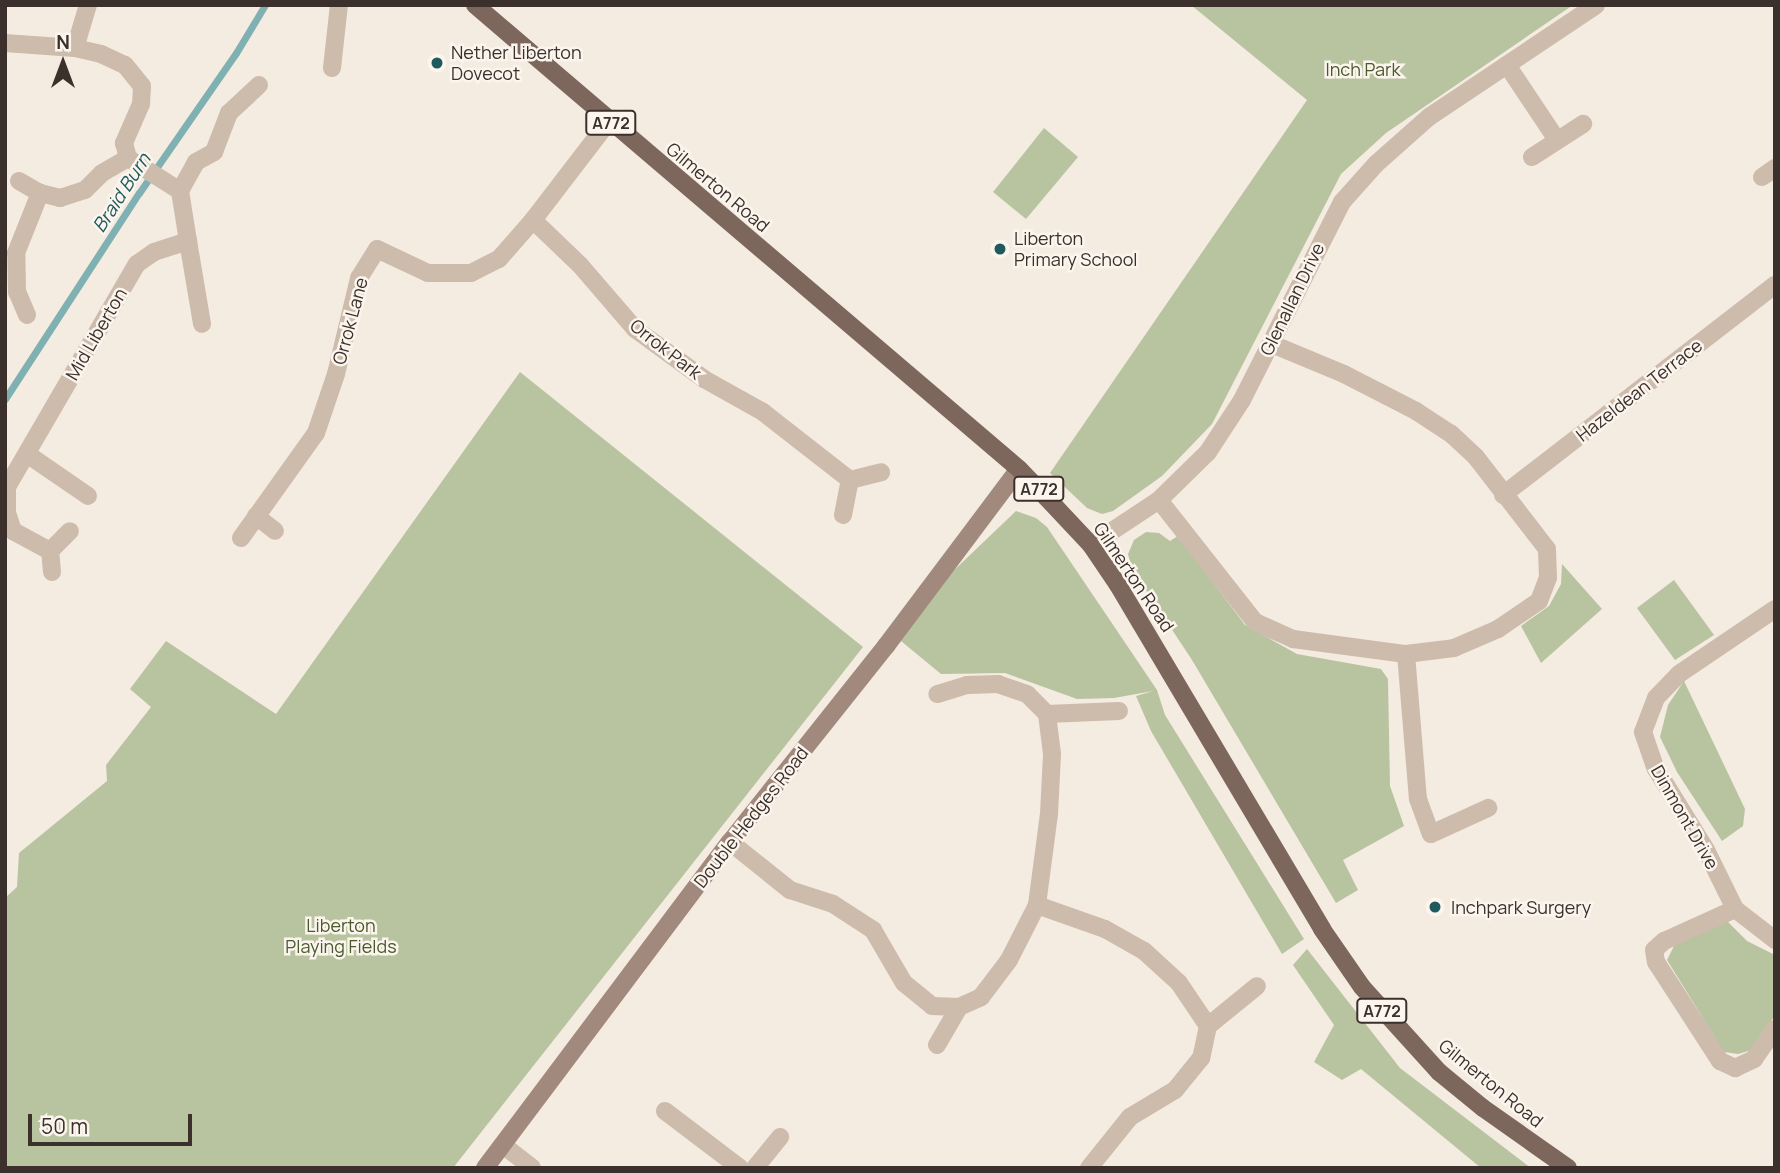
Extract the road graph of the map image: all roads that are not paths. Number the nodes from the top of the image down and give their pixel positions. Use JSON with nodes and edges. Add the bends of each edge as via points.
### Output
{"nodes":[{"id":1,"x":88,"y":5,"type":"edge"},
{"id":2,"x":339,"y":5,"type":"edge"},
{"id":3,"x":475,"y":5,"type":"edge"},
{"id":4,"x":1596,"y":5,"type":"edge"},
{"id":5,"x":5,"y":43,"type":"edge"},
{"id":6,"x":75,"y":48,"type":"junction"},
{"id":7,"x":1507,"y":65,"type":"junction"},
{"id":8,"x":332,"y":68,"type":"dead end"},
{"id":9,"x":259,"y":85,"type":"dead end"},
{"id":10,"x":609,"y":121,"type":"junction"},
{"id":11,"x":1583,"y":124,"type":"dead end"},
{"id":12,"x":1557,"y":141,"type":"junction"},
{"id":13,"x":1532,"y":157,"type":"dead end"},
{"id":14,"x":128,"y":158,"type":"junction"},
{"id":15,"x":19,"y":181,"type":"dead end"},
{"id":16,"x":180,"y":191,"type":"junction"},
{"id":17,"x":40,"y":193,"type":"junction"},
{"id":18,"x":533,"y":220,"type":"junction"},
{"id":19,"x":188,"y":241,"type":"junction"},
{"id":20,"x":1775,"y":285,"type":"edge"},
{"id":21,"x":27,"y":315,"type":"dead end"},
{"id":22,"x":202,"y":324,"type":"dead end"},
{"id":23,"x":1272,"y":344,"type":"junction"},
{"id":24,"x":27,"y":454,"type":"junction"},
{"id":25,"x":1019,"y":469,"type":"junction"},
{"id":26,"x":881,"y":472,"type":"dead end"},
{"id":27,"x":850,"y":480,"type":"junction"},
{"id":28,"x":1503,"y":495,"type":"junction"},
{"id":29,"x":88,"y":496,"type":"dead end"},
{"id":30,"x":1159,"y":500,"type":"junction"},
{"id":31,"x":843,"y":515,"type":"dead end"},
{"id":32,"x":256,"y":516,"type":"junction"},
{"id":33,"x":70,"y":531,"type":"dead end"},
{"id":34,"x":275,"y":531,"type":"dead end"},
{"id":35,"x":241,"y":538,"type":"dead end"},
{"id":36,"x":1091,"y":545,"type":"junction"},
{"id":37,"x":50,"y":551,"type":"junction"},
{"id":38,"x":52,"y":572,"type":"dead end"},
{"id":39,"x":1775,"y":609,"type":"edge"},
{"id":40,"x":1406,"y":653,"type":"junction"},
{"id":41,"x":937,"y":694,"type":"dead end"},
{"id":42,"x":1119,"y":710,"type":"dead end"},
{"id":43,"x":1047,"y":714,"type":"junction"},
{"id":44,"x":1488,"y":808,"type":"dead end"},
{"id":45,"x":730,"y":842,"type":"junction"},
{"id":46,"x":1037,"y":905,"type":"junction"},
{"id":47,"x":1735,"y":909,"type":"junction"},
{"id":48,"x":1775,"y":940,"type":"edge"},
{"id":49,"x":1257,"y":986,"type":"dead end"},
{"id":50,"x":959,"y":1007,"type":"junction"},
{"id":51,"x":1208,"y":1026,"type":"junction"},
{"id":52,"x":1775,"y":1029,"type":"edge"},
{"id":53,"x":937,"y":1045,"type":"dead end"},
{"id":54,"x":665,"y":1111,"type":"dead end"},
{"id":55,"x":780,"y":1137,"type":"dead end"},
{"id":56,"x":503,"y":1145,"type":"junction"},
{"id":57,"x":485,"y":1168,"type":"edge"},
{"id":58,"x":532,"y":1168,"type":"edge"},
{"id":59,"x":740,"y":1168,"type":"edge"},
{"id":60,"x":755,"y":1168,"type":"edge"},
{"id":61,"x":1089,"y":1168,"type":"edge"},
{"id":62,"x":1568,"y":1168,"type":"edge"}],
"edges":[{"from":1,"to":6,"type":"street"},
{"from":2,"to":8,"type":"street"},
{"from":3,"to":10,"type":"main road","name":"Gilmerton Road","number":"A772"},
{"from":4,"to":7,"type":"street","name":"Glenallan Drive"},
{"from":5,"to":6,"type":"street"},
{"from":6,"to":14,"type":"street","via":[[125,65],[142,86],[141,104],[124,143]]},
{"from":7,"to":12,"type":"street"},
{"from":7,"to":23,"type":"street","name":"Glenallan Drive","via":[[1429,117],[1342,202]]},
{"from":9,"to":16,"type":"street","via":[[229,113],[214,152],[196,162]]},
{"from":10,"to":18,"type":"street"},
{"from":10,"to":25,"type":"main road","name":"Gilmerton Road","number":"A772"},
{"from":11,"to":12,"type":"street"},
{"from":12,"to":13,"type":"street"},
{"from":14,"to":16,"type":"street"},
{"from":14,"to":17,"type":"street","via":[[85,190],[60,198]]},
{"from":15,"to":17,"type":"street"},
{"from":16,"to":19,"type":"street"},
{"from":17,"to":21,"type":"street","via":[[16,253],[17,292]]},
{"from":18,"to":27,"type":"street","name":"Orrok Park","via":[[580,265],[635,329],[704,379],[763,412]]},
{"from":18,"to":32,"type":"street","name":"Orrok Lane","via":[[499,259],[471,273],[428,273],[377,249],[359,278],[336,374],[316,433]]},
{"from":19,"to":22,"type":"street"},
{"from":19,"to":24,"type":"street","name":"Mid Liberton","via":[[154,252],[137,264]]},
{"from":20,"to":28,"type":"street","name":"Hazeldean Terrace"},
{"from":23,"to":28,"type":"street","via":[[1416,411],[1476,457]]},
{"from":23,"to":30,"type":"street","name":"Glenallan Drive","via":[[1208,452]]},
{"from":24,"to":29,"type":"street"},
{"from":24,"to":37,"type":"street","name":"Mid Liberton","via":[[7,487],[7,512],[13,531]]},
{"from":25,"to":36,"type":"main road","name":"Gilmerton Road","number":"A772"},
{"from":25,"to":45,"type":"street","name":"Double Hedges Road"},
{"from":26,"to":27,"type":"street"},
{"from":27,"to":31,"type":"street"},
{"from":28,"to":40,"type":"street","via":[[1547,549],[1548,578],[1539,601],[1498,629],[1454,648]]},
{"from":30,"to":36,"type":"street","name":"Glenallan Drive"},
{"from":30,"to":40,"type":"street","via":[[1255,622],[1293,639]]},
{"from":32,"to":34,"type":"street"},
{"from":32,"to":35,"type":"street","name":"Orrok Lane"},
{"from":33,"to":37,"type":"street"},
{"from":36,"to":62,"type":"main road","name":"Gilmerton Road","number":"A772","via":[[1322,929],[1362,987],[1439,1072]]},
{"from":37,"to":38,"type":"street"},
{"from":39,"to":47,"type":"street","name":"Dinmont Drive","via":[[1679,674],[1656,698],[1643,732],[1656,769],[1706,850]]},
{"from":40,"to":44,"type":"street","via":[[1418,799],[1431,834]]},
{"from":41,"to":43,"type":"street","via":[[967,685],[998,684],[1027,694]]},
{"from":42,"to":43,"type":"street"},
{"from":43,"to":46,"type":"street","via":[[1052,754],[1049,814]]},
{"from":45,"to":50,"type":"street","via":[[790,890],[833,904],[873,930],[904,983],[932,1006]]},
{"from":45,"to":56,"type":"street","name":"Double Hedges Road"},
{"from":46,"to":50,"type":"street","via":[[995,979],[981,997]]},
{"from":46,"to":51,"type":"street","via":[[1105,929],[1144,951],[1179,983]]},
{"from":47,"to":48,"type":"street","name":"Dinmont Drive"},
{"from":47,"to":52,"type":"street","via":[[1664,942],[1654,950],[1656,962],[1720,1061],[1735,1068],[1754,1059]]},
{"from":49,"to":51,"type":"street"},
{"from":50,"to":53,"type":"street"},
{"from":51,"to":61,"type":"street","via":[[1201,1058],[1175,1090],[1130,1117]]},
{"from":54,"to":59,"type":"street"},
{"from":55,"to":60,"type":"street"},
{"from":56,"to":57,"type":"street","name":"Double Hedges Road"},
{"from":56,"to":58,"type":"street"}]}
